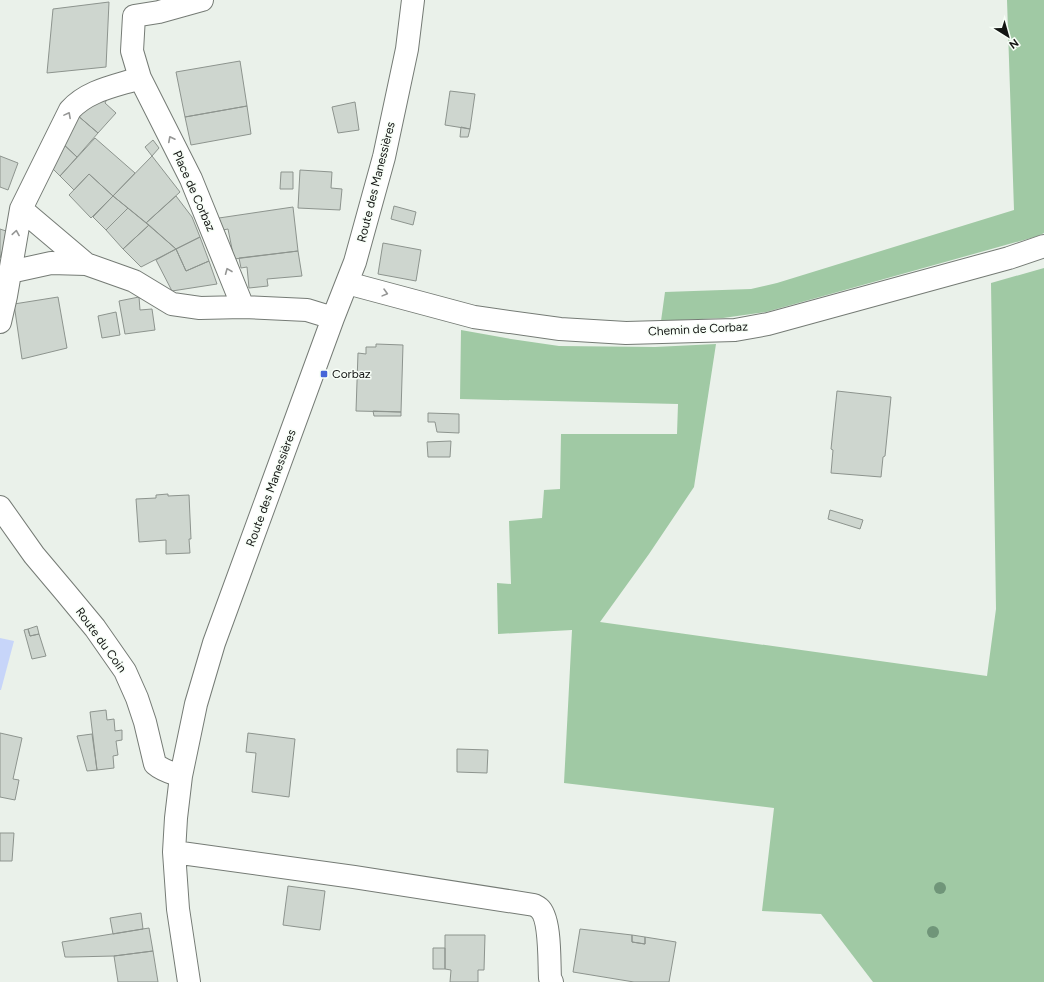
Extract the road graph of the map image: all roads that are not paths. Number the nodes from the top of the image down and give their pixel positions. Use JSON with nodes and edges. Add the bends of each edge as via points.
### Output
{"nodes":[{"id":1,"x":202,"y":0,"type":"edge"},
{"id":2,"x":413,"y":0,"type":"edge"},
{"id":3,"x":134,"y":8,"type":"edge"},
{"id":4,"x":140,"y":78,"type":"junction"},
{"id":5,"x":20,"y":209,"type":"junction"},
{"id":6,"x":1044,"y":246,"type":"edge"},
{"id":7,"x":86,"y":264,"type":"junction"},
{"id":8,"x":10,"y":272,"type":"junction"},
{"id":9,"x":347,"y":284,"type":"junction"},
{"id":10,"x":243,"y":307,"type":"junction"},
{"id":11,"x":333,"y":318,"type":"junction"},
{"id":12,"x":0,"y":322,"type":"edge"},
{"id":13,"x":0,"y":508,"type":"edge"},
{"id":14,"x":181,"y":776,"type":"junction"},
{"id":15,"x":174,"y":852,"type":"junction"},
{"id":16,"x":189,"y":982,"type":"edge"},
{"id":17,"x":552,"y":982,"type":"edge"}],
"edges":[{"from":1,"to":3,"type":"street","name":"Place de Corbaz","via":[[159,12]]},
{"from":2,"to":9,"type":"street","name":"Route des Manessières","via":[[407,49],[384,157]]},
{"from":3,"to":4,"type":"street","name":"Place de Corbaz","via":[[132,51]]},
{"from":5,"to":4,"type":"street","one_way":true,"via":[[70,110],[76,103],[98,91]]},
{"from":10,"to":4,"type":"street","name":"Place de Corbaz","one_way":true,"via":[[191,179]]},
{"from":5,"to":7,"type":"street"},
{"from":8,"to":5,"type":"street","one_way":true},
{"from":9,"to":6,"type":"street","name":"Chemin de Corbaz","one_way":true,"via":[[474,317],[560,328],[626,333],[735,330],[768,324],[1009,258]]},
{"from":7,"to":8,"type":"street","via":[[51,263]]},
{"from":7,"to":10,"type":"street","via":[[134,281],[172,304],[200,308]]},
{"from":8,"to":12,"type":"street"},
{"from":9,"to":11,"type":"street","name":"Route des Manessières"},
{"from":10,"to":11,"type":"street","via":[[307,310]]},
{"from":11,"to":14,"type":"street","name":"Route des Manessières","via":[[214,643],[196,704]]},
{"from":13,"to":14,"type":"street","name":"Route du Coin","via":[[34,555],[95,628],[125,671],[145,722],[155,764],[160,769]]},
{"from":14,"to":15,"type":"street","name":"Route des Manessières"},
{"from":15,"to":16,"type":"street","name":"Route des Manessières","via":[[178,909]]},
{"from":15,"to":17,"type":"street","via":[[534,905],[540,908],[545,916]]}]}
